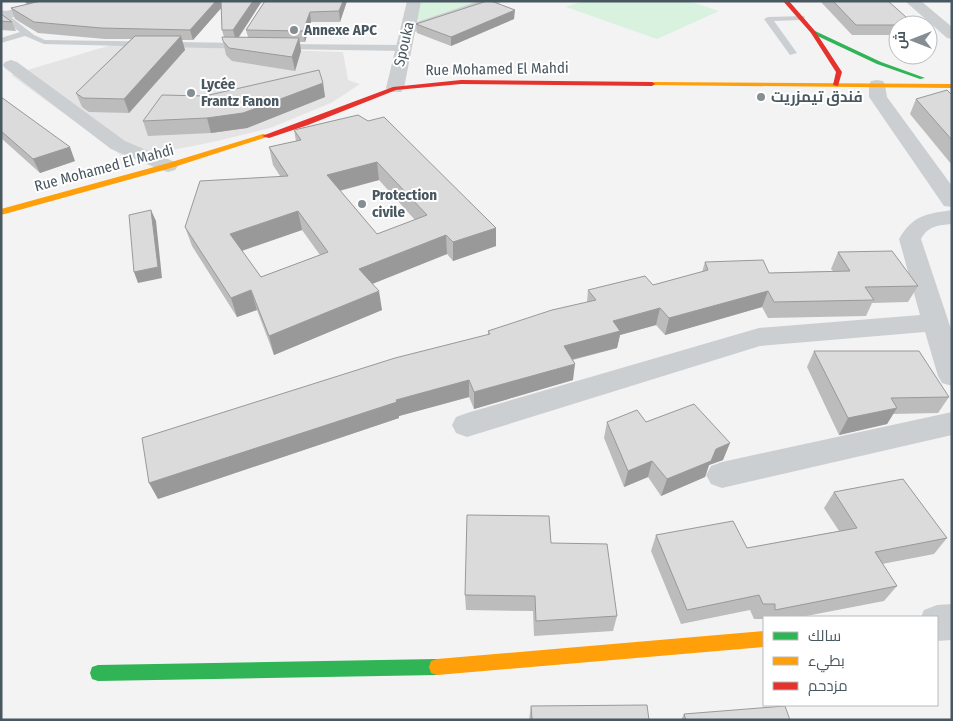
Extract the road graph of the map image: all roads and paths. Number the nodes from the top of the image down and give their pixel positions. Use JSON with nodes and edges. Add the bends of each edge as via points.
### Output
{"nodes":[{"id":1,"x":65,"y":1,"type":"edge"},
{"id":2,"x":414,"y":1,"type":"edge"},
{"id":3,"x":494,"y":1,"type":"edge"},
{"id":4,"x":912,"y":1,"type":"edge"},
{"id":5,"x":785,"y":2,"type":"edge"},
{"id":6,"x":2,"y":15,"type":"edge"},
{"id":7,"x":801,"y":18,"type":"junction"},
{"id":8,"x":409,"y":29,"type":"junction"},
{"id":9,"x":813,"y":32,"type":"junction"},
{"id":10,"x":26,"y":33,"type":"junction"},
{"id":11,"x":952,"y":35,"type":"edge"},
{"id":12,"x":1,"y":42,"type":"edge"},
{"id":13,"x":244,"y":44,"type":"edge"},
{"id":14,"x":268,"y":46,"type":"edge"},
{"id":15,"x":844,"y":47,"type":"junction"},
{"id":16,"x":403,"y":48,"type":"junction"},
{"id":17,"x":825,"y":50,"type":"junction"},
{"id":18,"x":793,"y":53,"type":"dead end"},
{"id":19,"x":11,"y":66,"type":"dead end"},
{"id":20,"x":836,"y":85,"type":"junction"},
{"id":21,"x":877,"y":85,"type":"junction"},
{"id":22,"x":952,"y":86,"type":"edge"},
{"id":23,"x":395,"y":88,"type":"junction"},
{"id":24,"x":168,"y":166,"type":"junction"},
{"id":25,"x":952,"y":201,"type":"edge"},
{"id":26,"x":1,"y":212,"type":"edge"},
{"id":27,"x":952,"y":217,"type":"edge"},
{"id":28,"x":936,"y":322,"type":"junction"},
{"id":29,"x":952,"y":376,"type":"edge"},
{"id":30,"x":952,"y":423,"type":"edge"},
{"id":31,"x":467,"y":425,"type":"dead end"},
{"id":32,"x":722,"y":475,"type":"dead end"},
{"id":33,"x":952,"y":622,"type":"edge"},
{"id":34,"x":938,"y":623,"type":"edge"},
{"id":35,"x":763,"y":638,"type":"edge"},
{"id":36,"x":98,"y":673,"type":"dead end"}],
"edges":[{"from":1,"to":6,"type":"street"},
{"from":2,"to":8,"type":"street","name":"Spouka"},
{"from":3,"to":8,"type":"street"},
{"from":4,"to":11,"type":"street"},
{"from":5,"to":7,"type":"main road"},
{"from":6,"to":10,"type":"lane"},
{"from":7,"to":9,"type":"main road"},
{"from":7,"to":18,"type":"lane","via":[[768,20]]},
{"from":8,"to":16,"type":"street","name":"Spouka"},
{"from":9,"to":15,"type":"main road"},
{"from":9,"to":17,"type":"main road"},
{"from":10,"to":12,"type":"lane"},
{"from":10,"to":13,"type":"lane","via":[[44,42],[56,43]]},
{"from":14,"to":16,"type":"lane"},
{"from":15,"to":21,"type":"main road","via":[[870,66],[879,77]]},
{"from":15,"to":22,"type":"main road","via":[[906,73]]},
{"from":16,"to":23,"type":"street","name":"Spouka"},
{"from":17,"to":20,"type":"main road","via":[[839,72]]},
{"from":17,"to":21,"type":"main road","via":[[851,72]]},
{"from":19,"to":24,"type":"street","via":[[118,145]]},
{"from":20,"to":21,"type":"main road","name":"Rue Mohamed El Mahdi"},
{"from":20,"to":23,"type":"main road","name":"Rue Mohamed El Mahdi","via":[[461,82]]},
{"from":21,"to":22,"type":"main road","name":"Rue Mohamed El Mahdi"},
{"from":21,"to":25,"type":"street","via":[[878,98]]},
{"from":23,"to":24,"type":"main road","name":"Rue Mohamed El Mahdi","via":[[305,123]]},
{"from":24,"to":26,"type":"main road","name":"Rue Mohamed El Mahdi"},
{"from":27,"to":28,"type":"street","via":[[916,227],[910,238]]},
{"from":28,"to":29,"type":"street"},
{"from":28,"to":31,"type":"street","via":[[758,337]]},
{"from":30,"to":32,"type":"street"},
{"from":33,"to":34,"type":"street"},
{"from":35,"to":36,"type":"main road","via":[[442,667]]}]}
